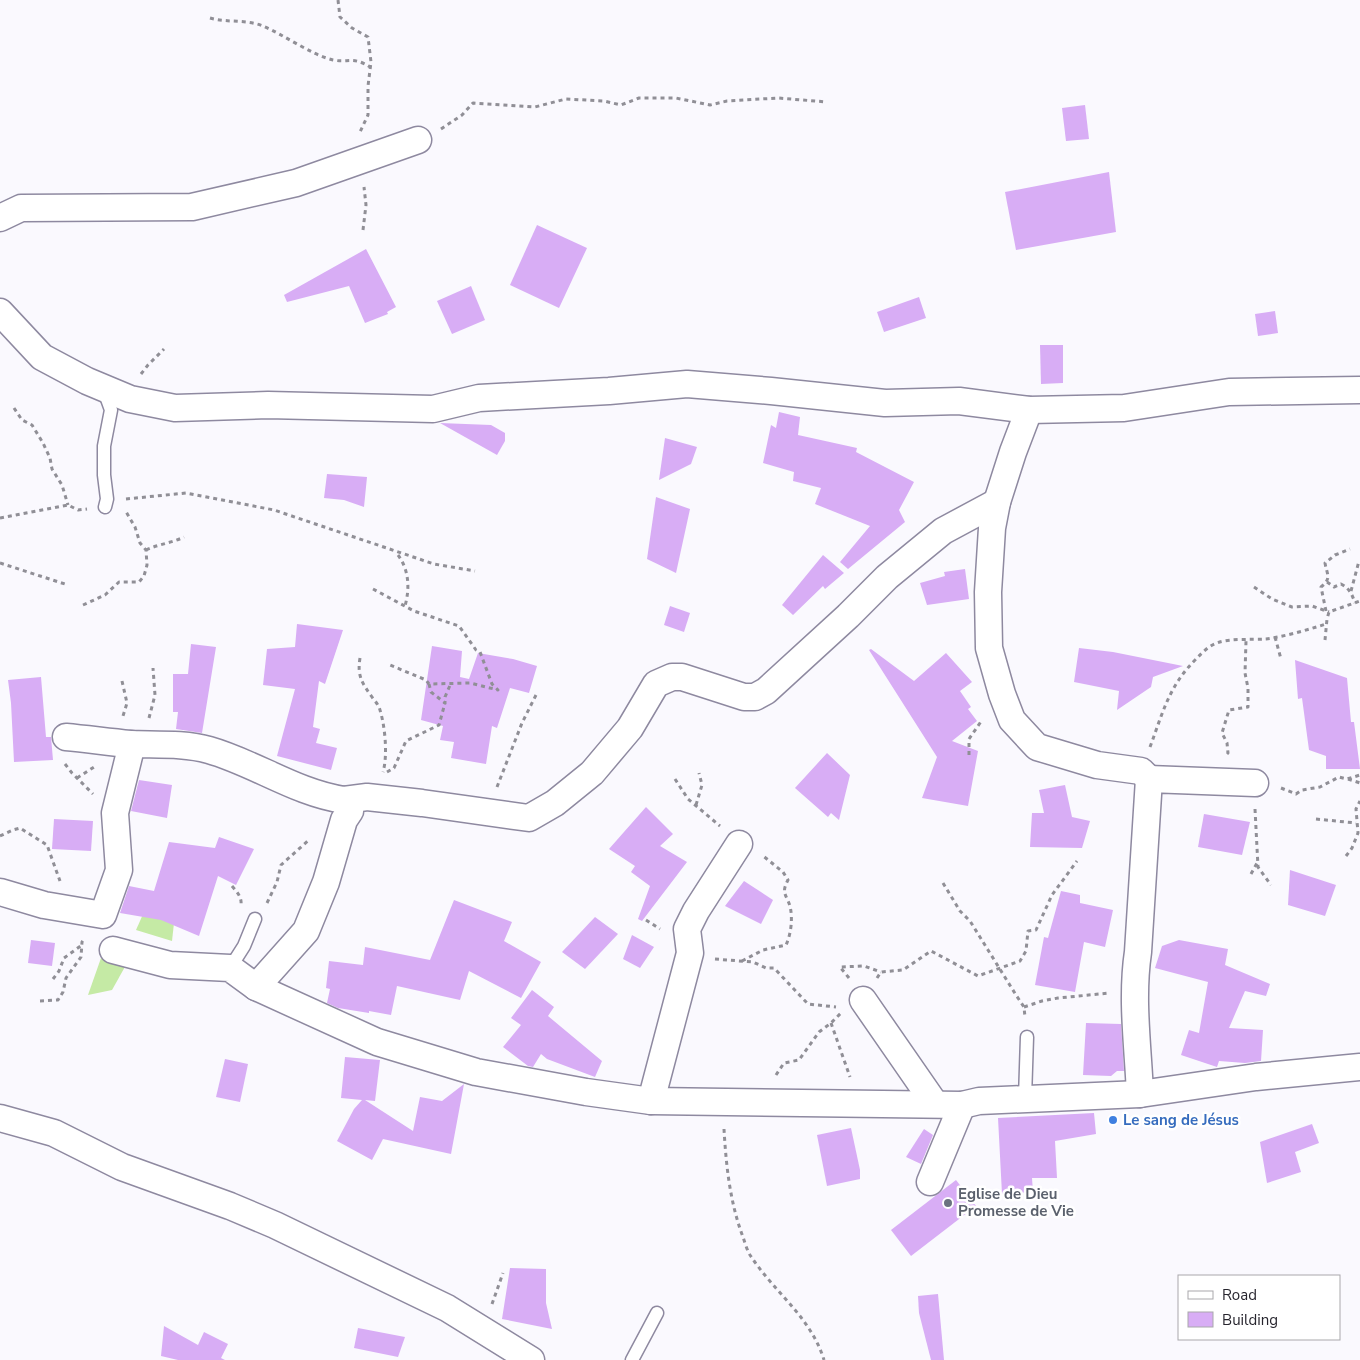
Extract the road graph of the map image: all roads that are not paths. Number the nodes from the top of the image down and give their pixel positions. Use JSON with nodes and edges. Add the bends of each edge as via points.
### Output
{"nodes":[{"id":1,"x":418,"y":140,"type":"road end"},
{"id":2,"x":0,"y":218,"type":"edge"},
{"id":3,"x":0,"y":312,"type":"edge"},
{"id":4,"x":102,"y":386,"type":"junction"},
{"id":5,"x":1360,"y":390,"type":"edge"},
{"id":6,"x":1029,"y":410,"type":"junction"},
{"id":7,"x":997,"y":502,"type":"junction"},
{"id":8,"x":105,"y":507,"type":"road end"},
{"id":9,"x":134,"y":743,"type":"junction"},
{"id":10,"x":65,"y":749,"type":"road end"},
{"id":11,"x":1145,"y":775,"type":"junction"},
{"id":12,"x":1255,"y":783,"type":"road end"},
{"id":13,"x":344,"y":800,"type":"junction"},
{"id":14,"x":739,"y":844,"type":"road end"},
{"id":15,"x":0,"y":892,"type":"edge"},
{"id":16,"x":255,"y":919,"type":"road end"},
{"id":17,"x":113,"y":950,"type":"dead end"},
{"id":18,"x":230,"y":968,"type":"junction"},
{"id":19,"x":256,"y":987,"type":"junction"},
{"id":20,"x":855,"y":1005,"type":"road end"},
{"id":21,"x":1027,"y":1037,"type":"road end"},
{"id":22,"x":1360,"y":1067,"type":"edge"},
{"id":23,"x":1140,"y":1094,"type":"junction"},
{"id":24,"x":1025,"y":1098,"type":"junction"},
{"id":25,"x":651,"y":1101,"type":"junction"},
{"id":26,"x":936,"y":1104,"type":"junction"},
{"id":27,"x":962,"y":1105,"type":"junction"},
{"id":28,"x":0,"y":1118,"type":"edge"},
{"id":29,"x":930,"y":1182,"type":"dead end"},
{"id":30,"x":657,"y":1313,"type":"dead end"},
{"id":31,"x":531,"y":1360,"type":"edge"},
{"id":32,"x":632,"y":1360,"type":"edge"}],
"edges":[{"from":1,"to":2,"type":"street","via":[[296,183],[192,207],[21,208]]},
{"from":3,"to":4,"type":"street","via":[[42,357]]},
{"from":4,"to":6,"type":"street","via":[[130,399],[175,408],[268,405],[433,409],[479,398],[686,384],[885,403],[959,401]]},
{"from":4,"to":8,"type":"lane","via":[[111,410],[104,446]]},
{"from":5,"to":6,"type":"street","via":[[1229,392],[1124,408]]},
{"from":6,"to":7,"type":"street"},
{"from":7,"to":11,"type":"street","via":[[988,592],[989,648],[1012,720],[1037,746],[1096,765]]},
{"from":7,"to":13,"type":"street","via":[[943,531],[766,691],[755,697],[744,697],[682,677],[672,677],[656,684],[630,728],[592,773],[555,803],[529,818],[367,797]]},
{"from":9,"to":10,"type":"street"},
{"from":9,"to":13,"type":"street","via":[[206,749],[328,798]]},
{"from":9,"to":15,"type":"street","via":[[115,813],[119,870],[103,915],[44,905]]},
{"from":11,"to":12,"type":"street"},
{"from":11,"to":23,"type":"street","via":[[1135,991]]},
{"from":13,"to":19,"type":"street","via":[[350,811],[344,820],[326,882],[306,931]]},
{"from":14,"to":25,"type":"street","via":[[687,929],[690,953]]},
{"from":16,"to":18,"type":"lane"},
{"from":17,"to":18,"type":"street","via":[[170,965]]},
{"from":18,"to":19,"type":"street"},
{"from":19,"to":25,"type":"street","via":[[377,1042],[476,1072]]},
{"from":20,"to":26,"type":"street"},
{"from":21,"to":24,"type":"lane"},
{"from":22,"to":23,"type":"street","via":[[1256,1076]]},
{"from":23,"to":24,"type":"street"},
{"from":24,"to":27,"type":"street"},
{"from":25,"to":26,"type":"street"},
{"from":26,"to":27,"type":"street"},
{"from":27,"to":29,"type":"street"},
{"from":28,"to":31,"type":"street","via":[[54,1132],[122,1166],[275,1225],[447,1308]]},
{"from":30,"to":32,"type":"lane"}]}
